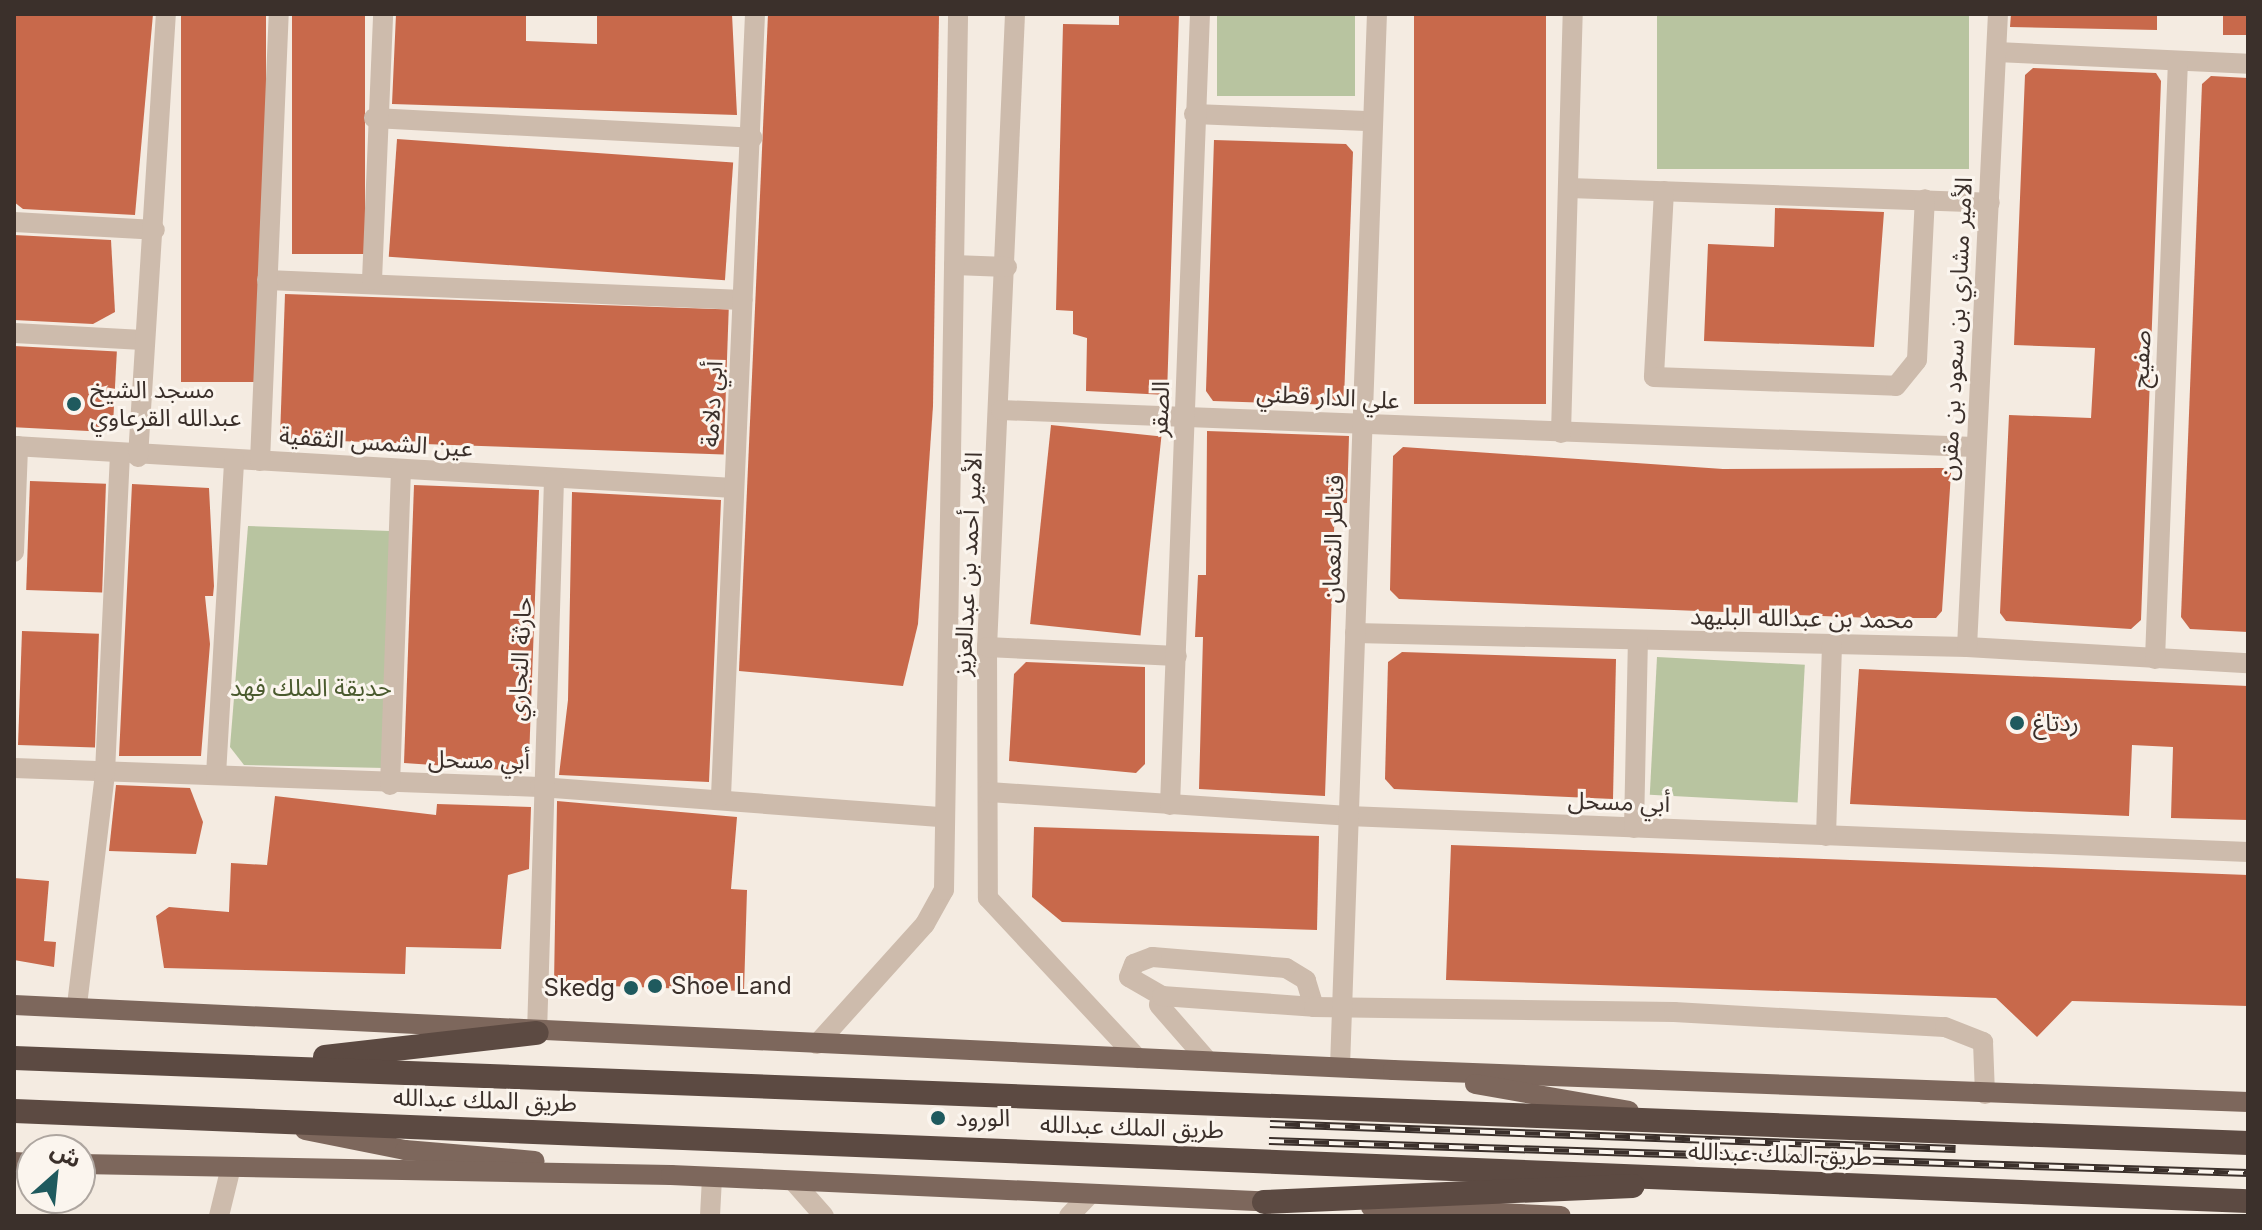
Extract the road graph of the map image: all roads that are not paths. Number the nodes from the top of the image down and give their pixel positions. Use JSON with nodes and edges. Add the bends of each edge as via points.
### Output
{"nodes":[{"id":1,"x":166,"y":14,"type":"edge"},
{"id":2,"x":279,"y":14,"type":"edge"},
{"id":3,"x":383,"y":14,"type":"edge"},
{"id":4,"x":755,"y":14,"type":"edge"},
{"id":5,"x":958,"y":14,"type":"edge"},
{"id":6,"x":1015,"y":14,"type":"edge"},
{"id":7,"x":1200,"y":14,"type":"edge"},
{"id":8,"x":1377,"y":14,"type":"edge"},
{"id":9,"x":1573,"y":14,"type":"edge"},
{"id":10,"x":1998,"y":14,"type":"edge"},
{"id":11,"x":1997,"y":52,"type":"junction"},
{"id":12,"x":2178,"y":61,"type":"junction"},
{"id":13,"x":2248,"y":64,"type":"edge"},
{"id":14,"x":1194,"y":114,"type":"junction"},
{"id":15,"x":374,"y":118,"type":"junction"},
{"id":16,"x":1372,"y":121,"type":"junction"},
{"id":17,"x":752,"y":138,"type":"junction"},
{"id":18,"x":1569,"y":188,"type":"junction"},
{"id":19,"x":1664,"y":191,"type":"junction"},
{"id":20,"x":1925,"y":199,"type":"junction"},
{"id":21,"x":1990,"y":203,"type":"junction"},
{"id":22,"x":14,"y":222,"type":"edge"},
{"id":23,"x":155,"y":230,"type":"junction"},
{"id":24,"x":954,"y":265,"type":"junction"},
{"id":25,"x":1007,"y":267,"type":"junction"},
{"id":26,"x":267,"y":280,"type":"junction"},
{"id":27,"x":372,"y":280,"type":"junction"},
{"id":28,"x":743,"y":300,"type":"junction"},
{"id":29,"x":14,"y":333,"type":"edge"},
{"id":30,"x":143,"y":340,"type":"junction"},
{"id":31,"x":1001,"y":410,"type":"junction"},
{"id":32,"x":1186,"y":416,"type":"junction"},
{"id":33,"x":1363,"y":426,"type":"junction"},
{"id":34,"x":1561,"y":433,"type":"junction"},
{"id":35,"x":16,"y":446,"type":"edge"},
{"id":36,"x":1974,"y":447,"type":"junction"},
{"id":37,"x":129,"y":457,"type":"junction"},
{"id":38,"x":234,"y":460,"type":"junction"},
{"id":39,"x":260,"y":461,"type":"junction"},
{"id":40,"x":401,"y":470,"type":"junction"},
{"id":41,"x":554,"y":480,"type":"junction"},
{"id":42,"x":734,"y":488,"type":"junction"},
{"id":43,"x":14,"y":552,"type":"edge"},
{"id":44,"x":1355,"y":633,"type":"junction"},
{"id":45,"x":1638,"y":641,"type":"junction"},
{"id":46,"x":1832,"y":646,"type":"junction"},
{"id":47,"x":987,"y":647,"type":"junction"},
{"id":48,"x":1967,"y":647,"type":"junction"},
{"id":49,"x":1177,"y":656,"type":"junction"},
{"id":50,"x":2155,"y":659,"type":"junction"},
{"id":51,"x":2248,"y":663,"type":"edge"},
{"id":52,"x":14,"y":768,"type":"edge"},
{"id":53,"x":105,"y":772,"type":"junction"},
{"id":54,"x":216,"y":775,"type":"junction"},
{"id":55,"x":390,"y":785,"type":"junction"},
{"id":56,"x":540,"y":787,"type":"junction"},
{"id":57,"x":989,"y":792,"type":"junction"},
{"id":58,"x":721,"y":796,"type":"junction"},
{"id":59,"x":1170,"y":805,"type":"junction"},
{"id":60,"x":1348,"y":816,"type":"junction"},
{"id":61,"x":943,"y":817,"type":"junction"},
{"id":62,"x":1634,"y":828,"type":"junction"},
{"id":63,"x":1826,"y":836,"type":"junction"},
{"id":64,"x":2248,"y":852,"type":"edge"},
{"id":65,"x":1162,"y":996,"type":"junction"},
{"id":66,"x":14,"y":1005,"type":"edge"},
{"id":67,"x":77,"y":1005,"type":"junction"},
{"id":68,"x":1342,"y":1006,"type":"junction"},
{"id":69,"x":1314,"y":1007,"type":"junction"},
{"id":70,"x":537,"y":1033,"type":"junction"},
{"id":71,"x":817,"y":1044,"type":"junction"},
{"id":72,"x":14,"y":1058,"type":"edge"},
{"id":73,"x":1137,"y":1058,"type":"junction"},
{"id":74,"x":1207,"y":1060,"type":"junction"},
{"id":75,"x":183,"y":1066,"type":"junction"},
{"id":76,"x":1340,"y":1067,"type":"junction"},
{"id":77,"x":1393,"y":1070,"type":"junction"},
{"id":78,"x":1985,"y":1094,"type":"junction"},
{"id":79,"x":2248,"y":1102,"type":"edge"},
{"id":80,"x":14,"y":1111,"type":"edge"},
{"id":81,"x":1668,"y":1118,"type":"junction"},
{"id":82,"x":258,"y":1121,"type":"junction"},
{"id":83,"x":2241,"y":1142,"type":"edge"},
{"id":84,"x":96,"y":1165,"type":"edge"},
{"id":85,"x":230,"y":1171,"type":"junction"},
{"id":86,"x":671,"y":1175,"type":"junction"},
{"id":87,"x":1682,"y":1177,"type":"junction"},
{"id":88,"x":712,"y":1178,"type":"junction"},
{"id":89,"x":794,"y":1182,"type":"junction"},
{"id":90,"x":1090,"y":1194,"type":"junction"},
{"id":91,"x":1264,"y":1202,"type":"junction"},
{"id":92,"x":2244,"y":1202,"type":"edge"},
{"id":93,"x":1518,"y":1215,"type":"edge"},
{"id":94,"x":219,"y":1216,"type":"edge"},
{"id":95,"x":710,"y":1216,"type":"edge"},
{"id":96,"x":824,"y":1216,"type":"edge"},
{"id":97,"x":1069,"y":1216,"type":"edge"},
{"id":98,"x":1561,"y":1216,"type":"edge"}],
"edges":[{"from":1,"to":23,"type":"street"},
{"from":2,"to":26,"type":"street"},
{"from":3,"to":15,"type":"street"},
{"from":4,"to":17,"type":"street","name":"أبي دلامة"},
{"from":5,"to":24,"type":"street","name":"الأمير أحمد بن عبدالعزيز"},
{"from":6,"to":25,"type":"street","name":"الأمير أحمد بن عبدالعزيز"},
{"from":7,"to":14,"type":"street","name":"الصقر"},
{"from":8,"to":16,"type":"street","name":"قناطر النعمان"},
{"from":9,"to":18,"type":"street"},
{"from":10,"to":11,"type":"street","name":"الأمير مشاري بن سعود بن مقرن"},
{"from":11,"to":12,"type":"street"},
{"from":11,"to":21,"type":"street","name":"الأمير مشاري بن سعود بن مقرن"},
{"from":12,"to":13,"type":"street"},
{"from":12,"to":50,"type":"street","name":"صفيح"},
{"from":14,"to":16,"type":"street"},
{"from":14,"to":32,"type":"street","name":"الصقر"},
{"from":15,"to":17,"type":"street"},
{"from":15,"to":27,"type":"street"},
{"from":16,"to":33,"type":"street","name":"قناطر النعمان"},
{"from":17,"to":28,"type":"street","name":"أبي دلامة"},
{"from":18,"to":19,"type":"street"},
{"from":18,"to":34,"type":"street"},
{"from":19,"to":20,"type":"street"},
{"from":19,"to":20,"type":"street","via":[[1654,377],[1880,385],[1910,377],[1917,360]]},
{"from":20,"to":21,"type":"street"},
{"from":21,"to":36,"type":"street","name":"الأمير مشاري بن سعود بن مقرن"},
{"from":22,"to":23,"type":"street"},
{"from":23,"to":30,"type":"street"},
{"from":24,"to":25,"type":"street"},
{"from":24,"to":61,"type":"street","name":"الأمير أحمد بن عبدالعزيز"},
{"from":25,"to":31,"type":"street","name":"الأمير أحمد بن عبدالعزيز"},
{"from":26,"to":27,"type":"street"},
{"from":26,"to":39,"type":"street"},
{"from":27,"to":28,"type":"street"},
{"from":28,"to":42,"type":"street","name":"أبي دلامة"},
{"from":29,"to":30,"type":"street"},
{"from":30,"to":37,"type":"street"},
{"from":31,"to":32,"type":"street","name":"علي الدار قطني"},
{"from":31,"to":47,"type":"street","name":"الأمير أحمد بن عبدالعزيز"},
{"from":32,"to":33,"type":"street","name":"علي الدار قطني"},
{"from":32,"to":49,"type":"street","name":"الصقر"},
{"from":33,"to":34,"type":"street","name":"علي الدار قطني"},
{"from":33,"to":44,"type":"street","name":"قناطر النعمان"},
{"from":34,"to":36,"type":"street","name":"علي الدار قطني"},
{"from":35,"to":37,"type":"street","name":"عين الشمس الثقفية"},
{"from":35,"to":43,"type":"street"},
{"from":36,"to":48,"type":"street","name":"الأمير مشاري بن سعود بن مقرن"},
{"from":37,"to":38,"type":"street","name":"عين الشمس الثقفية"},
{"from":37,"to":53,"type":"street"},
{"from":38,"to":39,"type":"street","name":"عين الشمس الثقفية"},
{"from":38,"to":54,"type":"street"},
{"from":39,"to":40,"type":"street","name":"عين الشمس الثقفية"},
{"from":40,"to":41,"type":"street","name":"عين الشمس الثقفية"},
{"from":40,"to":55,"type":"street"},
{"from":41,"to":42,"type":"street","name":"عين الشمس الثقفية"},
{"from":41,"to":56,"type":"street","name":"حارثة النجاري"},
{"from":42,"to":58,"type":"street","name":"أبي دلامة"},
{"from":44,"to":45,"type":"street","name":"محمد بن عبدالله البليهد"},
{"from":44,"to":60,"type":"street","name":"قناطر النعمان"},
{"from":45,"to":46,"type":"street","name":"محمد بن عبدالله البليهد"},
{"from":45,"to":62,"type":"street"},
{"from":46,"to":48,"type":"street","name":"محمد بن عبدالله البليهد"},
{"from":46,"to":63,"type":"street"},
{"from":47,"to":49,"type":"street"},
{"from":47,"to":57,"type":"street","name":"الأمير أحمد بن عبدالعزيز"},
{"from":48,"to":50,"type":"street","name":"محمد بن عبدالله البليهد"},
{"from":49,"to":59,"type":"street","name":"الصقر"},
{"from":50,"to":51,"type":"street","name":"محمد بن عبدالله البليهد"},
{"from":52,"to":53,"type":"street","name":"أبي مسحل"},
{"from":53,"to":54,"type":"street","name":"أبي مسحل"},
{"from":53,"to":67,"type":"street"},
{"from":54,"to":55,"type":"street","name":"أبي مسحل"},
{"from":55,"to":56,"type":"street","name":"أبي مسحل"},
{"from":56,"to":58,"type":"street","name":"أبي مسحل"},
{"from":56,"to":70,"type":"street","name":"حارثة النجاري"},
{"from":57,"to":59,"type":"street","name":"أبي مسحل"},
{"from":57,"to":73,"type":"street","name":"الأمير أحمد بن عبدالعزيز","via":[[988,898]]},
{"from":58,"to":61,"type":"street","name":"أبي مسحل"},
{"from":59,"to":60,"type":"street","name":"أبي مسحل"},
{"from":60,"to":62,"type":"street","name":"أبي مسحل"},
{"from":60,"to":68,"type":"street","name":"قناطر النعمان"},
{"from":61,"to":71,"type":"street","name":"الأمير أحمد بن عبدالعزيز","via":[[944,890],[925,924]]},
{"from":62,"to":63,"type":"street","name":"أبي مسحل"},
{"from":63,"to":64,"type":"street","name":"أبي مسحل"},
{"from":65,"to":69,"type":"street"},
{"from":65,"to":69,"type":"street","via":[[1131,981],[1139,960],[1286,968],[1306,980]]},
{"from":65,"to":74,"type":"street","via":[[1159,1005]]},
{"from":66,"to":67,"type":"main road"},
{"from":67,"to":70,"type":"main road"},
{"from":68,"to":69,"type":"street"},
{"from":68,"to":76,"type":"street","name":"قناطر النعمان"},
{"from":68,"to":78,"type":"street","via":[[1674,1012],[1945,1027],[1983,1042]]},
{"from":70,"to":71,"type":"main road"},
{"from":70,"to":75,"type":"highway","via":[[351,1056]]},
{"from":71,"to":73,"type":"main road"},
{"from":72,"to":75,"type":"highway","name":"طريق الملك عبدالله"},
{"from":73,"to":74,"type":"main road"},
{"from":74,"to":76,"type":"main road"},
{"from":75,"to":81,"type":"highway","name":"طريق الملك عبدالله"},
{"from":76,"to":77,"type":"main road"},
{"from":77,"to":78,"type":"main road"},
{"from":77,"to":81,"type":"main road"},
{"from":78,"to":79,"type":"main road"},
{"from":80,"to":82,"type":"highway","name":"طريق الملك عبدالله"},
{"from":81,"to":83,"type":"highway","name":"طريق الملك عبدالله","via":[[1956,1136]]},
{"from":82,"to":86,"type":"main road","via":[[405,1150]]},
{"from":82,"to":87,"type":"highway","name":"طريق الملك عبدالله"},
{"from":84,"to":85,"type":"main road"},
{"from":85,"to":86,"type":"main road"},
{"from":85,"to":94,"type":"street"},
{"from":86,"to":88,"type":"main road"},
{"from":87,"to":91,"type":"highway","via":[[1602,1191]]},
{"from":87,"to":92,"type":"highway","name":"طريق الملك عبدالله"},
{"from":88,"to":89,"type":"main road"},
{"from":88,"to":95,"type":"street"},
{"from":89,"to":90,"type":"main road"},
{"from":89,"to":96,"type":"street"},
{"from":90,"to":91,"type":"main road"},
{"from":90,"to":97,"type":"street"},
{"from":91,"to":93,"type":"main road"},
{"from":93,"to":98,"type":"main road"}]}
